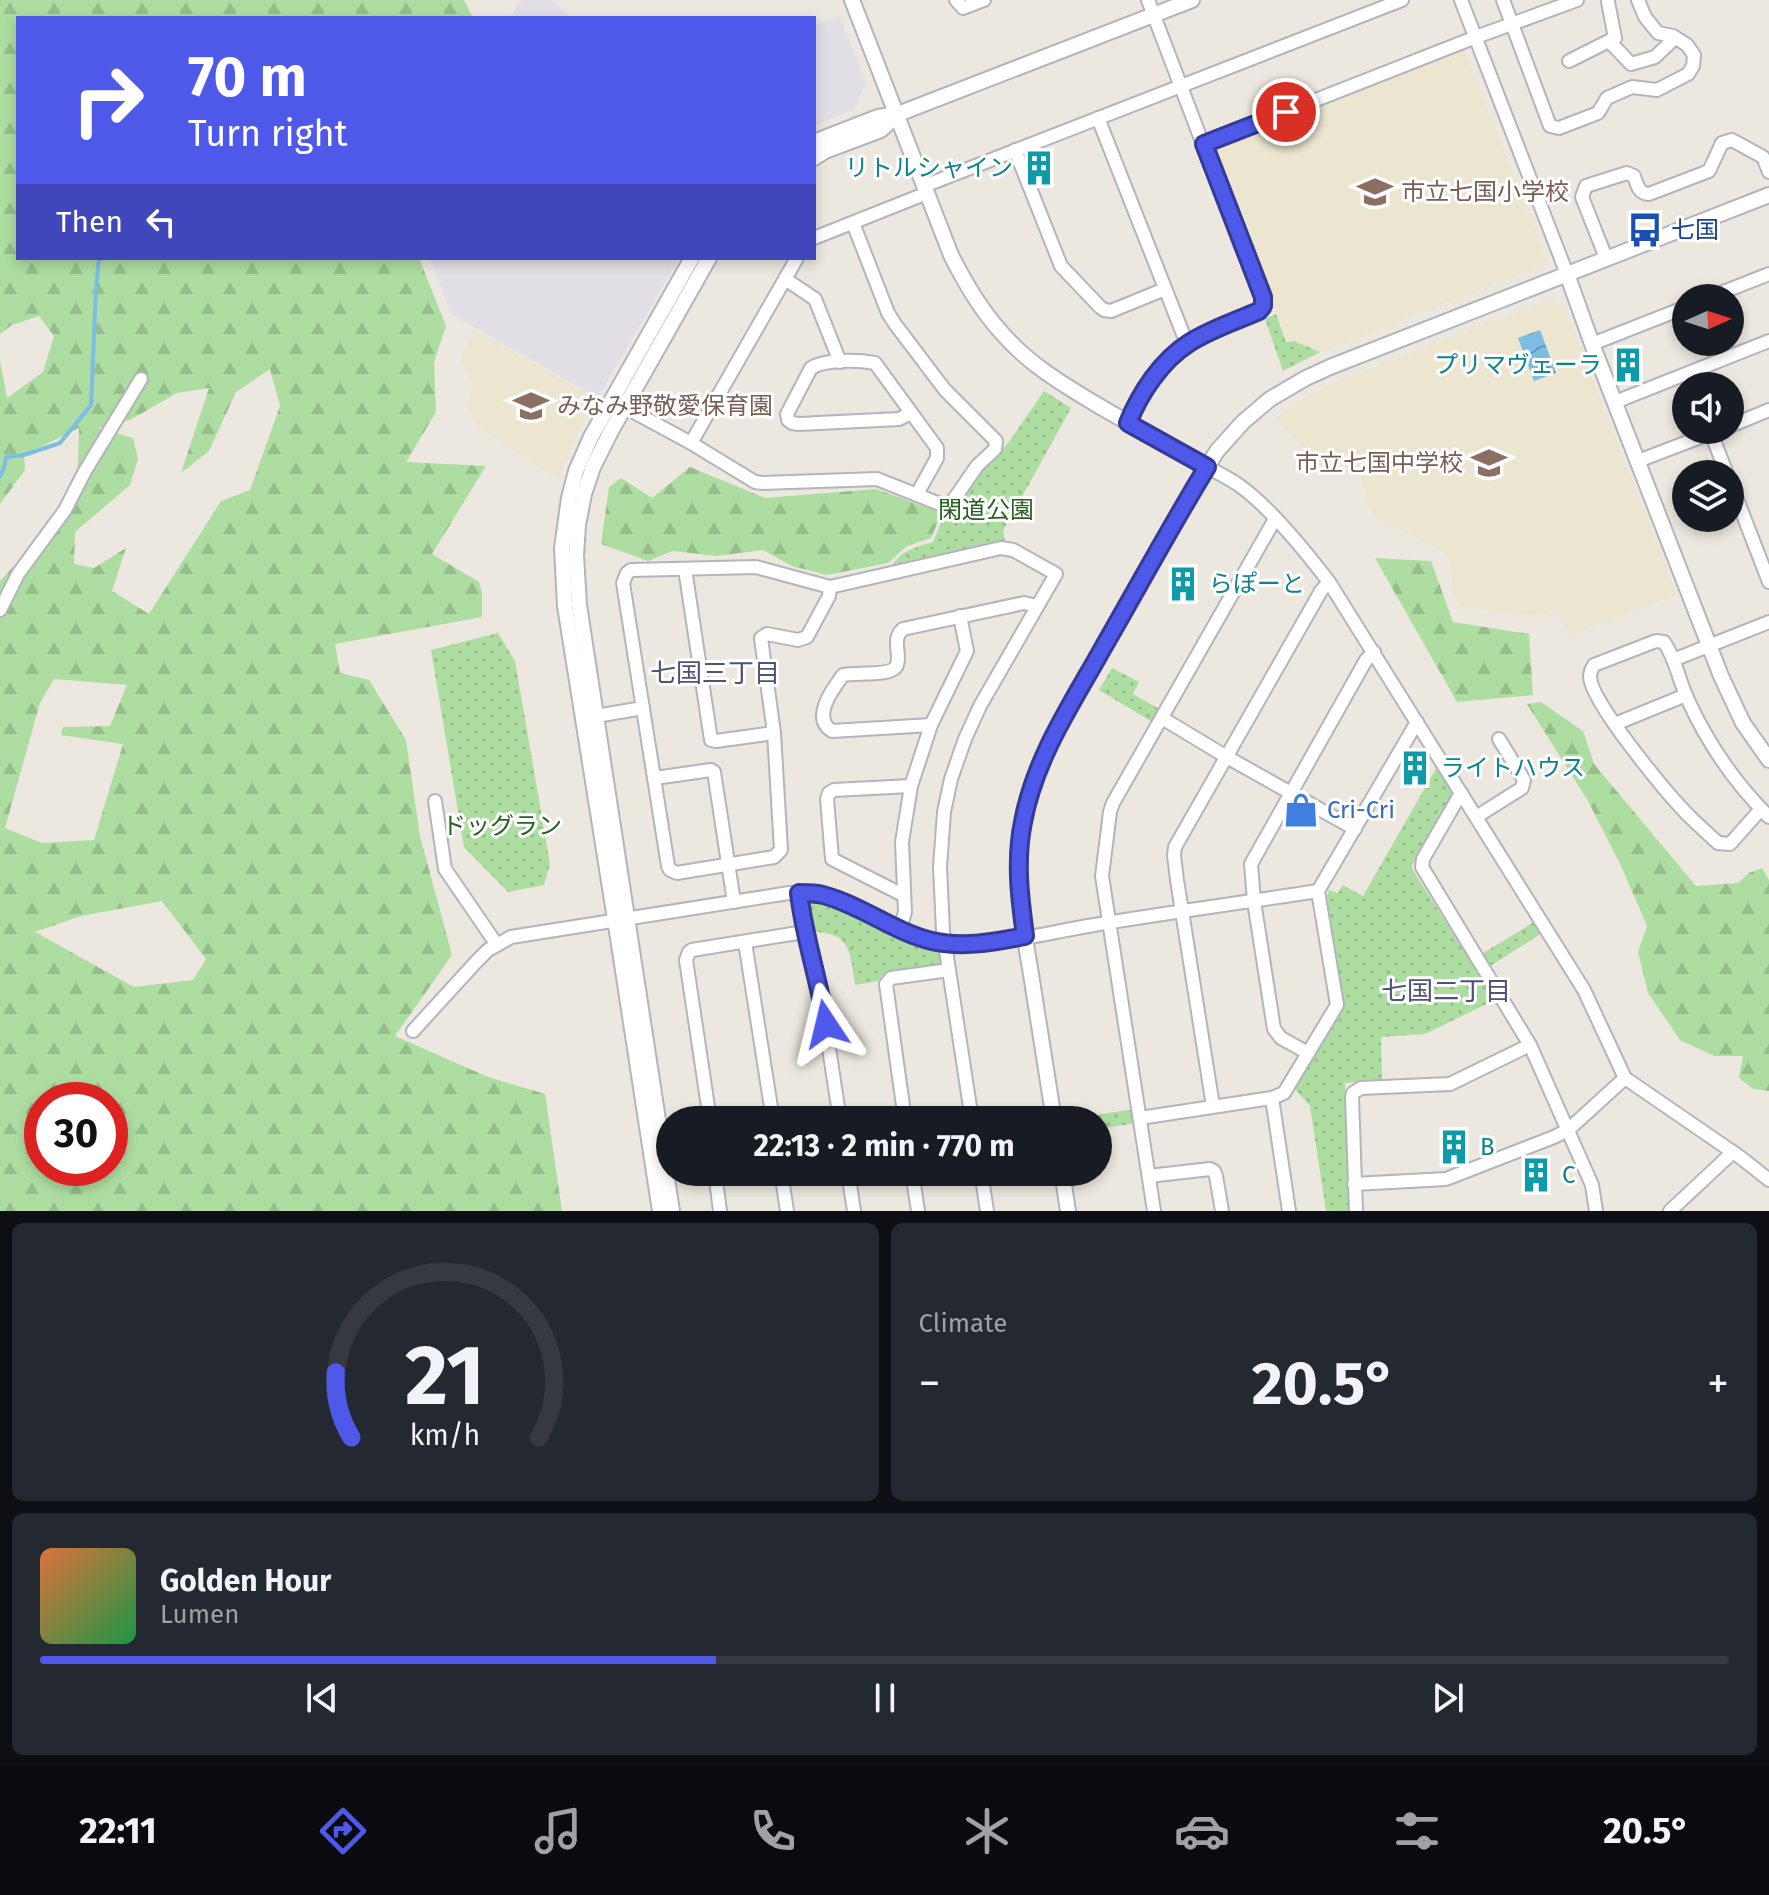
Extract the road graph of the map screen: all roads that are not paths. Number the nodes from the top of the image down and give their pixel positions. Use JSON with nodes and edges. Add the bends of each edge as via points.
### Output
{"nodes":[{"id":1,"x":852,"y":0,"type":"edge"},
{"id":2,"x":956,"y":0,"type":"edge"},
{"id":3,"x":984,"y":0,"type":"edge"},
{"id":4,"x":1192,"y":0,"type":"edge"},
{"id":5,"x":1402,"y":0,"type":"edge"},
{"id":6,"x":1461,"y":0,"type":"edge"},
{"id":7,"x":1503,"y":0,"type":"edge"},
{"id":8,"x":1577,"y":0,"type":"edge"},
{"id":9,"x":1638,"y":0,"type":"edge"},
{"id":10,"x":1611,"y":1,"type":"edge"},
{"id":11,"x":1151,"y":7,"type":"edge"},
{"id":12,"x":1512,"y":24,"type":"junction"},
{"id":13,"x":1476,"y":37,"type":"junction"},
{"id":14,"x":1675,"y":38,"type":"junction"},
{"id":15,"x":1609,"y":41,"type":"junction"},
{"id":16,"x":1569,"y":61,"type":"dead end"},
{"id":17,"x":1181,"y":85,"type":"junction"},
{"id":18,"x":898,"y":114,"type":"junction"},
{"id":19,"x":1098,"y":118,"type":"junction"},
{"id":20,"x":816,"y":141,"type":"edge"},
{"id":21,"x":1204,"y":144,"type":"junction"},
{"id":22,"x":1015,"y":150,"type":"junction"},
{"id":23,"x":816,"y":157,"type":"edge"},
{"id":24,"x":1769,"y":172,"type":"edge"},
{"id":25,"x":926,"y":189,"type":"junction"},
{"id":26,"x":1769,"y":195,"type":"edge"},
{"id":27,"x":853,"y":223,"type":"junction"},
{"id":28,"x":816,"y":237,"type":"edge"},
{"id":29,"x":1606,"y":258,"type":"junction"},
{"id":30,"x":691,"y":260,"type":"edge"},
{"id":31,"x":708,"y":260,"type":"edge"},
{"id":32,"x":796,"y":260,"type":"edge"},
{"id":33,"x":1567,"y":274,"type":"junction"},
{"id":34,"x":1769,"y":274,"type":"edge"},
{"id":35,"x":785,"y":279,"type":"junction"},
{"id":36,"x":1744,"y":284,"type":"edge"},
{"id":37,"x":1165,"y":289,"type":"junction"},
{"id":38,"x":1672,"y":313,"type":"edge"},
{"id":39,"x":1769,"y":341,"type":"edge"},
{"id":40,"x":1187,"y":344,"type":"junction"},
{"id":41,"x":1592,"y":344,"type":"junction"},
{"id":42,"x":840,"y":362,"type":"junction"},
{"id":43,"x":141,"y":379,"type":"dead end"},
{"id":44,"x":1615,"y":402,"type":"junction"},
{"id":45,"x":618,"y":404,"type":"junction"},
{"id":46,"x":1769,"y":410,"type":"edge"},
{"id":47,"x":911,"y":413,"type":"junction"},
{"id":48,"x":1744,"y":420,"type":"edge"},
{"id":49,"x":1128,"y":423,"type":"junction"},
{"id":50,"x":691,"y":443,"type":"junction"},
{"id":51,"x":1683,"y":444,"type":"edge"},
{"id":52,"x":1638,"y":461,"type":"junction"},
{"id":53,"x":1207,"y":467,"type":"junction"},
{"id":54,"x":917,"y":494,"type":"junction"},
{"id":55,"x":1744,"y":517,"type":"edge"},
{"id":56,"x":1275,"y":519,"type":"junction"},
{"id":57,"x":685,"y":569,"type":"junction"},
{"id":58,"x":1329,"y":582,"type":"junction"},
{"id":59,"x":1769,"y":582,"type":"edge"},
{"id":60,"x":830,"y":587,"type":"junction"},
{"id":61,"x":1037,"y":606,"type":"junction"},
{"id":62,"x":0,"y":610,"type":"edge"},
{"id":63,"x":960,"y":616,"type":"junction"},
{"id":64,"x":1769,"y":622,"type":"edge"},
{"id":65,"x":1709,"y":645,"type":"junction"},
{"id":66,"x":1374,"y":652,"type":"junction"},
{"id":67,"x":1673,"y":660,"type":"junction"},
{"id":68,"x":1686,"y":695,"type":"junction"},
{"id":69,"x":643,"y":708,"type":"junction"},
{"id":70,"x":596,"y":716,"type":"junction"},
{"id":71,"x":1162,"y":718,"type":"junction"},
{"id":72,"x":1417,"y":722,"type":"junction"},
{"id":73,"x":1615,"y":724,"type":"junction"},
{"id":74,"x":931,"y":725,"type":"junction"},
{"id":75,"x":774,"y":733,"type":"junction"},
{"id":76,"x":1499,"y":739,"type":"dead end"},
{"id":77,"x":1225,"y":756,"type":"junction"},
{"id":78,"x":1769,"y":760,"type":"edge"},
{"id":79,"x":655,"y":778,"type":"junction"},
{"id":80,"x":911,"y":786,"type":"junction"},
{"id":81,"x":1291,"y":793,"type":"junction"},
{"id":82,"x":1461,"y":793,"type":"junction"},
{"id":83,"x":435,"y":801,"type":"dead end"},
{"id":84,"x":1765,"y":813,"type":"edge"},
{"id":85,"x":1476,"y":817,"type":"junction"},
{"id":86,"x":1355,"y":829,"type":"junction"},
{"id":87,"x":728,"y":865,"type":"junction"},
{"id":88,"x":1318,"y":891,"type":"junction"},
{"id":89,"x":799,"y":893,"type":"junction"},
{"id":90,"x":903,"y":895,"type":"junction"},
{"id":91,"x":1254,"y":901,"type":"junction"},
{"id":92,"x":734,"y":902,"type":"junction"},
{"id":93,"x":1183,"y":912,"type":"junction"},
{"id":94,"x":621,"y":919,"type":"junction"},
{"id":95,"x":1109,"y":922,"type":"junction"},
{"id":96,"x":900,"y":929,"type":"junction"},
{"id":97,"x":804,"y":932,"type":"junction"},
{"id":98,"x":1025,"y":936,"type":"junction"},
{"id":99,"x":745,"y":942,"type":"junction"},
{"id":100,"x":947,"y":944,"type":"junction"},
{"id":101,"x":497,"y":945,"type":"junction"},
{"id":102,"x":949,"y":970,"type":"junction"},
{"id":103,"x":413,"y":1031,"type":"dead end"},
{"id":104,"x":1530,"y":1045,"type":"junction"},
{"id":105,"x":1308,"y":1053,"type":"junction"},
{"id":106,"x":1625,"y":1078,"type":"junction"},
{"id":107,"x":1272,"y":1098,"type":"junction"},
{"id":108,"x":708,"y":1106,"type":"edge"},
{"id":109,"x":771,"y":1106,"type":"edge"},
{"id":110,"x":838,"y":1106,"type":"edge"},
{"id":111,"x":903,"y":1106,"type":"edge"},
{"id":112,"x":970,"y":1106,"type":"edge"},
{"id":113,"x":1052,"y":1106,"type":"edge"},
{"id":114,"x":1213,"y":1106,"type":"junction"},
{"id":115,"x":1140,"y":1118,"type":"junction"},
{"id":116,"x":1568,"y":1130,"type":"junction"},
{"id":117,"x":1733,"y":1152,"type":"junction"},
{"id":118,"x":1149,"y":1176,"type":"junction"},
{"id":119,"x":1769,"y":1180,"type":"edge"},
{"id":120,"x":1354,"y":1184,"type":"junction"},
{"id":121,"x":717,"y":1186,"type":"edge"},
{"id":122,"x":783,"y":1186,"type":"edge"},
{"id":123,"x":850,"y":1186,"type":"edge"},
{"id":124,"x":914,"y":1186,"type":"edge"},
{"id":125,"x":983,"y":1186,"type":"edge"},
{"id":126,"x":1064,"y":1186,"type":"edge"},
{"id":127,"x":660,"y":1211,"type":"edge"},
{"id":128,"x":672,"y":1211,"type":"edge"},
{"id":129,"x":720,"y":1211,"type":"edge"},
{"id":130,"x":787,"y":1211,"type":"edge"},
{"id":131,"x":854,"y":1211,"type":"edge"},
{"id":132,"x":918,"y":1211,"type":"edge"},
{"id":133,"x":987,"y":1211,"type":"edge"},
{"id":134,"x":1068,"y":1211,"type":"edge"},
{"id":135,"x":1154,"y":1211,"type":"edge"},
{"id":136,"x":1222,"y":1211,"type":"edge"},
{"id":137,"x":1289,"y":1211,"type":"edge"},
{"id":138,"x":1356,"y":1211,"type":"edge"},
{"id":139,"x":1596,"y":1211,"type":"edge"},
{"id":140,"x":1670,"y":1211,"type":"edge"}],
"edges":[{"from":1,"to":18,"type":"street"},
{"from":2,"to":3,"type":"street","via":[[963,8]]},
{"from":4,"to":11,"type":"street"},
{"from":5,"to":17,"type":"street"},
{"from":6,"to":13,"type":"street"},
{"from":7,"to":12,"type":"street"},
{"from":8,"to":12,"type":"street"},
{"from":9,"to":14,"type":"street","via":[[1658,33]]},
{"from":10,"to":15,"type":"street","via":[[1615,38]]},
{"from":11,"to":17,"type":"street"},
{"from":11,"to":18,"type":"street"},
{"from":12,"to":13,"type":"street"},
{"from":12,"to":14,"type":"street","via":[[1550,126],[1559,128],[1598,113],[1607,98],[1632,87],[1657,90],[1688,74],[1694,55]]},
{"from":13,"to":21,"type":"street"},
{"from":13,"to":33,"type":"street"},
{"from":14,"to":15,"type":"street","via":[[1655,57],[1631,64]]},
{"from":15,"to":16,"type":"street"},
{"from":17,"to":19,"type":"street"},
{"from":17,"to":21,"type":"street"},
{"from":18,"to":20,"type":"street"},
{"from":18,"to":23,"type":"street","via":[[881,130]]},
{"from":18,"to":25,"type":"street"},
{"from":19,"to":22,"type":"street"},
{"from":19,"to":37,"type":"street"},
{"from":21,"to":40,"type":"street","via":[[1263,306]]},
{"from":22,"to":25,"type":"street"},
{"from":22,"to":37,"type":"street","via":[[1061,266],[1100,307],[1111,311]]},
{"from":24,"to":29,"type":"street","via":[[1763,157],[1732,140],[1722,143],[1709,171],[1649,194],[1640,191],[1627,173],[1586,186],[1582,197]]},
{"from":25,"to":27,"type":"street"},
{"from":25,"to":49,"type":"street","via":[[962,277],[1002,334],[1050,376]]},
{"from":26,"to":29,"type":"street"},
{"from":27,"to":28,"type":"street"},
{"from":27,"to":54,"type":"street","via":[[895,324],[945,390],[996,441],[950,505]]},
{"from":29,"to":33,"type":"street"},
{"from":30,"to":45,"type":"street"},
{"from":31,"to":45,"type":"street"},
{"from":32,"to":35,"type":"street"},
{"from":33,"to":41,"type":"street"},
{"from":33,"to":53,"type":"street","via":[[1306,378],[1243,422]]},
{"from":34,"to":36,"type":"street"},
{"from":35,"to":42,"type":"street","via":[[815,299]]},
{"from":35,"to":50,"type":"street"},
{"from":37,"to":40,"type":"street"},
{"from":38,"to":41,"type":"street"},
{"from":39,"to":44,"type":"street"},
{"from":40,"to":49,"type":"street","via":[[1153,377]]},
{"from":41,"to":44,"type":"street"},
{"from":42,"to":47,"type":"street","via":[[875,363]]},
{"from":42,"to":47,"type":"street","via":[[811,368],[788,420],[899,419]]},
{"from":43,"to":62,"type":"street"},
{"from":44,"to":52,"type":"street"},
{"from":45,"to":50,"type":"street"},
{"from":45,"to":70,"type":"street","via":[[588,480],[577,539],[579,605]]},
{"from":45,"to":94,"type":"street","via":[[591,437],[576,471],[564,525],[562,572]]},
{"from":46,"to":48,"type":"street"},
{"from":47,"to":54,"type":"street","via":[[938,451]]},
{"from":49,"to":53,"type":"street"},
{"from":50,"to":54,"type":"street","via":[[755,482],[872,478]]},
{"from":51,"to":52,"type":"street"},
{"from":52,"to":65,"type":"street"},
{"from":53,"to":56,"type":"street","via":[[1241,486]]},
{"from":53,"to":98,"type":"street","via":[[1036,773],[1019,848]]},
{"from":55,"to":59,"type":"street"},
{"from":56,"to":58,"type":"street"},
{"from":56,"to":71,"type":"street"},
{"from":57,"to":60,"type":"street","via":[[756,567]]},
{"from":57,"to":69,"type":"street","via":[[631,570],[624,577]]},
{"from":57,"to":75,"type":"street","via":[[711,740]]},
{"from":58,"to":66,"type":"street"},
{"from":58,"to":77,"type":"street"},
{"from":60,"to":61,"type":"street","via":[[1001,548],[1056,574]]},
{"from":60,"to":75,"type":"street","via":[[807,637],[761,638]]},
{"from":61,"to":63,"type":"street","via":[[1024,603]]},
{"from":61,"to":100,"type":"street","via":[[980,706],[951,779],[940,867]]},
{"from":63,"to":74,"type":"street","via":[[967,651]]},
{"from":63,"to":74,"type":"street","via":[[900,631],[896,667],[843,675],[823,715],[832,731]]},
{"from":64,"to":65,"type":"street"},
{"from":65,"to":67,"type":"street"},
{"from":65,"to":78,"type":"street","via":[[1733,705]]},
{"from":66,"to":72,"type":"street"},
{"from":66,"to":81,"type":"street"},
{"from":67,"to":68,"type":"street"},
{"from":67,"to":73,"type":"street","via":[[1661,640],[1594,665],[1590,679]]},
{"from":68,"to":73,"type":"street"},
{"from":68,"to":84,"type":"street","via":[[1712,747]]},
{"from":69,"to":70,"type":"street"},
{"from":69,"to":79,"type":"street"},
{"from":70,"to":94,"type":"street"},
{"from":71,"to":77,"type":"street"},
{"from":71,"to":95,"type":"street","via":[[1110,812],[1102,876]]},
{"from":72,"to":82,"type":"street"},
{"from":72,"to":86,"type":"street"},
{"from":73,"to":84,"type":"street","via":[[1685,811],[1718,843],[1730,844]]},
{"from":74,"to":80,"type":"street"},
{"from":75,"to":87,"type":"street","via":[[781,850],[774,857]]},
{"from":76,"to":85,"type":"street","via":[[1524,786]]},
{"from":77,"to":81,"type":"street"},
{"from":77,"to":93,"type":"street","via":[[1175,847]]},
{"from":79,"to":87,"type":"street","via":[[670,870]]},
{"from":79,"to":87,"type":"street","via":[[714,772]]},
{"from":80,"to":90,"type":"street","via":[[902,842]]},
{"from":80,"to":90,"type":"street","via":[[834,790],[827,799],[832,859]]},
{"from":81,"to":86,"type":"street"},
{"from":81,"to":91,"type":"street","via":[[1251,864]]},
{"from":82,"to":85,"type":"street"},
{"from":82,"to":104,"type":"street","via":[[1422,867]]},
{"from":83,"to":101,"type":"street","via":[[445,869]]},
{"from":85,"to":106,"type":"street","via":[[1584,990]]},
{"from":86,"to":88,"type":"street"},
{"from":87,"to":92,"type":"street"},
{"from":88,"to":91,"type":"street"},
{"from":88,"to":105,"type":"street","via":[[1337,1005]]},
{"from":89,"to":92,"type":"street"},
{"from":89,"to":96,"type":"street","via":[[823,895]]},
{"from":89,"to":97,"type":"street"},
{"from":90,"to":96,"type":"street"},
{"from":91,"to":93,"type":"street"},
{"from":91,"to":105,"type":"street","via":[[1274,1029]]},
{"from":92,"to":94,"type":"street"},
{"from":93,"to":95,"type":"street"},
{"from":93,"to":114,"type":"street"},
{"from":94,"to":101,"type":"street","via":[[511,937]]},
{"from":94,"to":127,"type":"street"},
{"from":94,"to":128,"type":"street"},
{"from":95,"to":98,"type":"street"},
{"from":95,"to":115,"type":"street"},
{"from":96,"to":100,"type":"street"},
{"from":97,"to":99,"type":"street"},
{"from":97,"to":110,"type":"street","via":[[820,990]]},
{"from":98,"to":100,"type":"street"},
{"from":98,"to":113,"type":"street"},
{"from":99,"to":108,"type":"street","via":[[692,950],[686,960]]},
{"from":99,"to":109,"type":"street"},
{"from":100,"to":102,"type":"street"},
{"from":101,"to":103,"type":"street"},
{"from":102,"to":111,"type":"street","via":[[891,978],[886,984]]},
{"from":102,"to":112,"type":"street"},
{"from":104,"to":116,"type":"street"},
{"from":104,"to":120,"type":"street","via":[[1450,1084],[1357,1090],[1352,1097]]},
{"from":105,"to":107,"type":"street","via":[[1284,1093]]},
{"from":106,"to":116,"type":"street"},
{"from":106,"to":117,"type":"street"},
{"from":107,"to":114,"type":"street"},
{"from":107,"to":137,"type":"street"},
{"from":114,"to":115,"type":"street"},
{"from":115,"to":118,"type":"street"},
{"from":116,"to":120,"type":"street","via":[[1446,1179]]},
{"from":116,"to":139,"type":"street","via":[[1592,1185]]},
{"from":117,"to":119,"type":"street"},
{"from":117,"to":140,"type":"street"},
{"from":118,"to":135,"type":"street"},
{"from":118,"to":136,"type":"street","via":[[1210,1169]]},
{"from":120,"to":138,"type":"street"},
{"from":121,"to":129,"type":"street"},
{"from":122,"to":130,"type":"street"},
{"from":123,"to":131,"type":"street"},
{"from":124,"to":132,"type":"street"},
{"from":125,"to":133,"type":"street"},
{"from":126,"to":134,"type":"street"}]}
